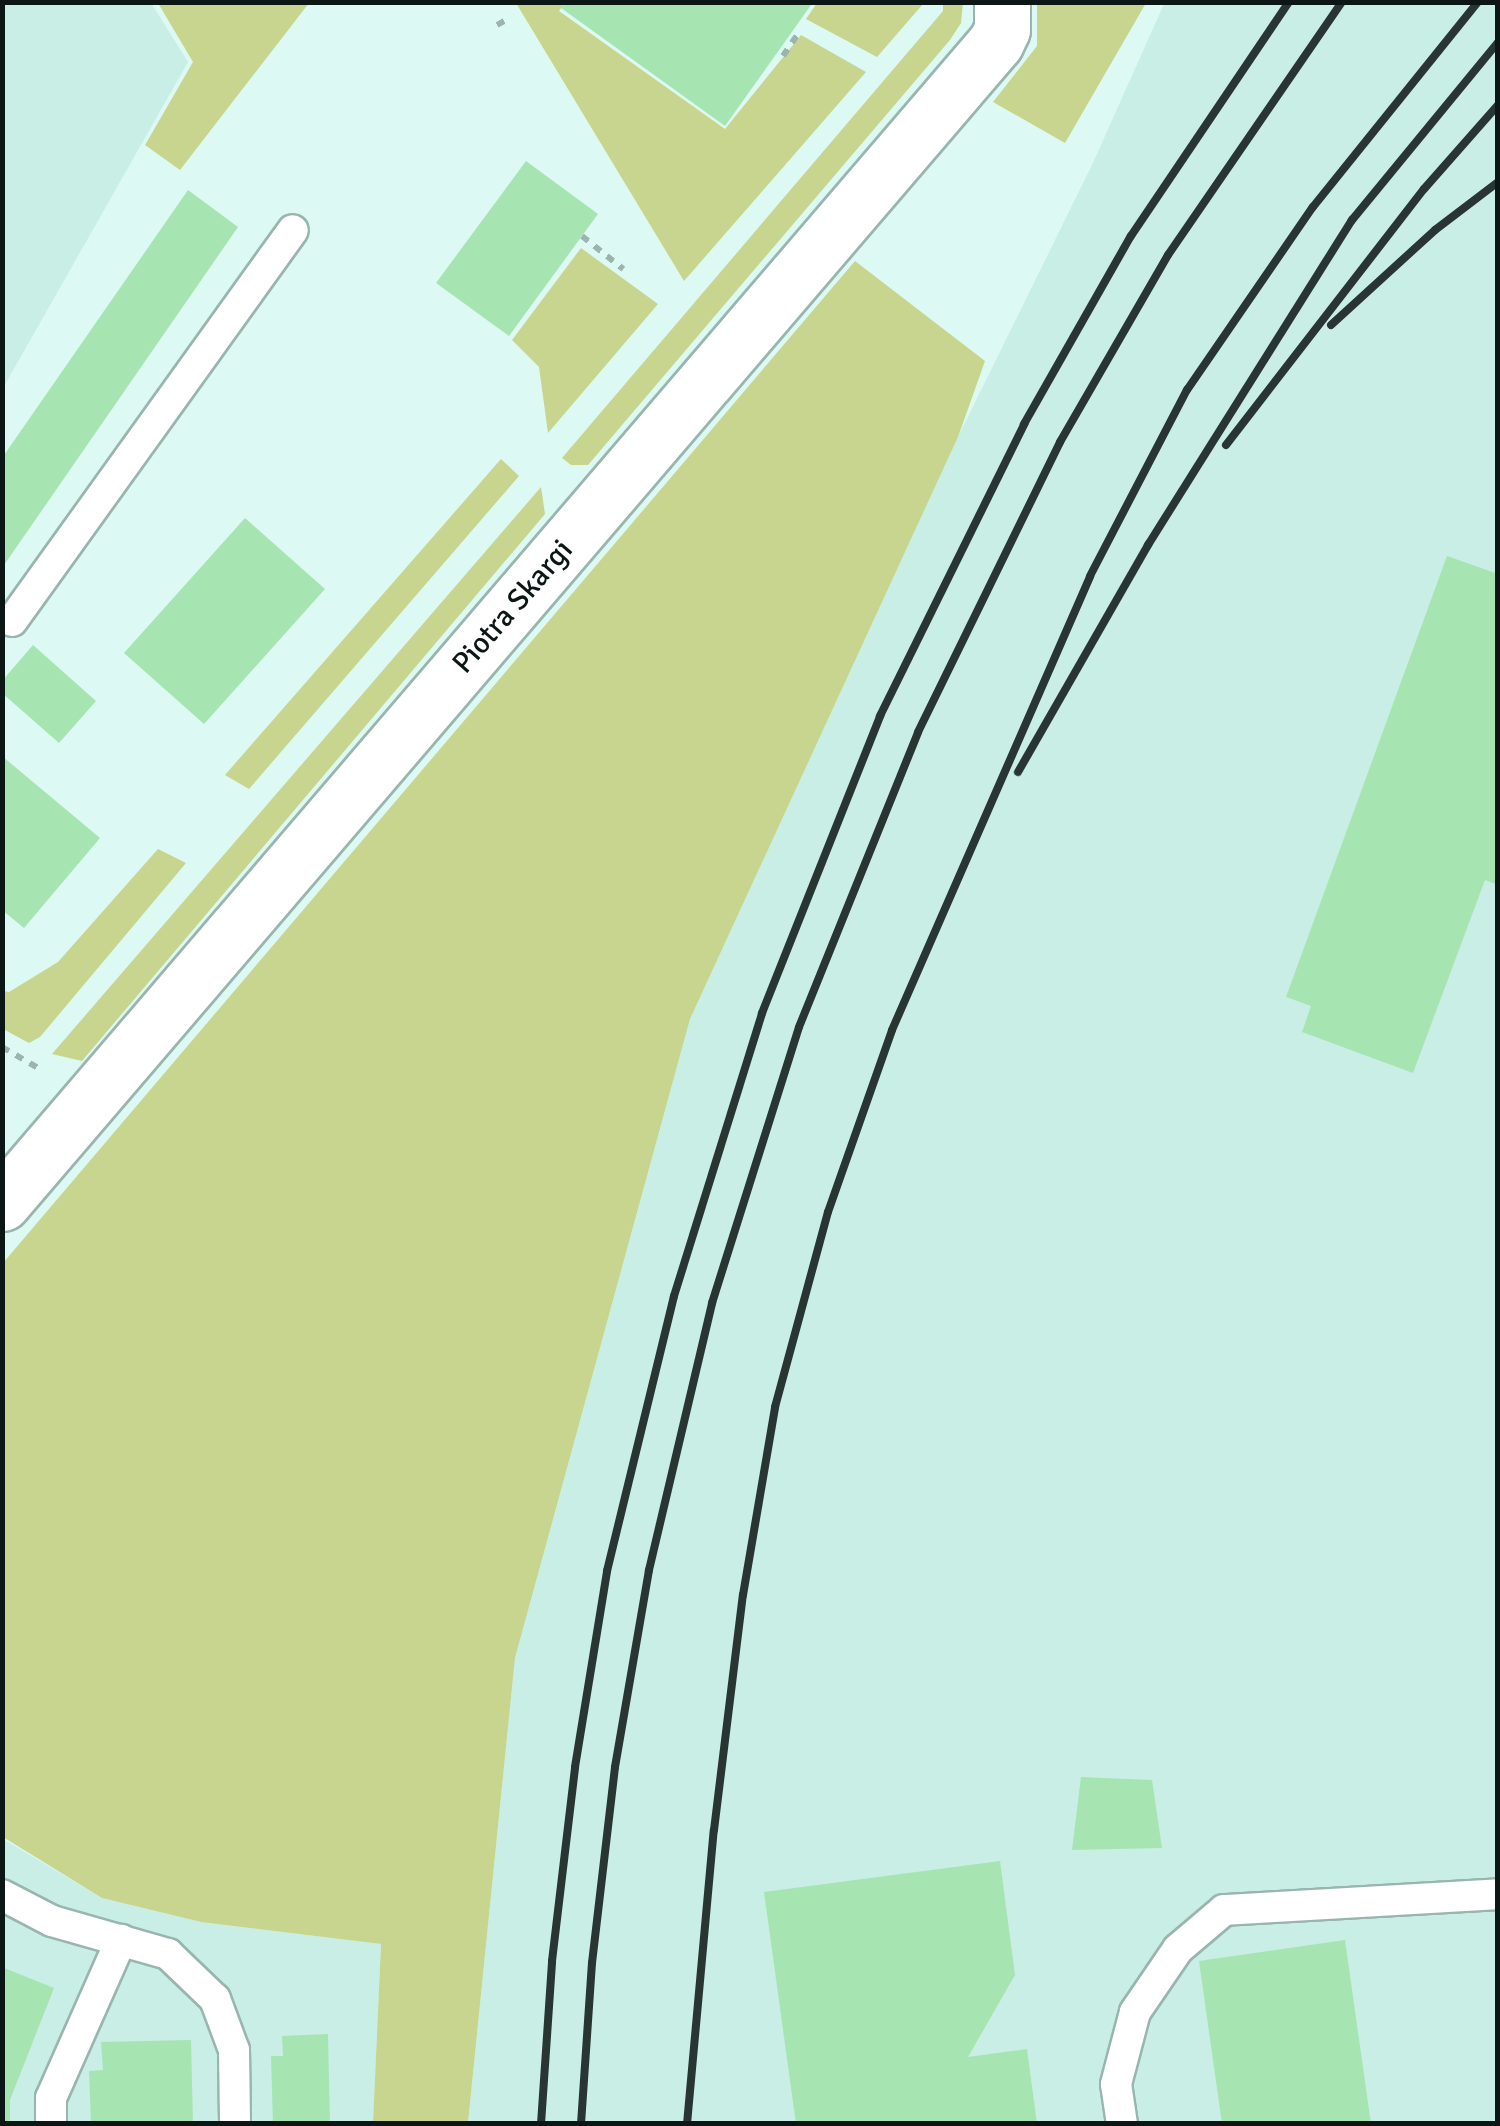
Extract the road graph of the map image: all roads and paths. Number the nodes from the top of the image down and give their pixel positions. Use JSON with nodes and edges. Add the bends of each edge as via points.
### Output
{"nodes":[{"id":1,"x":1002,"y":2,"type":"edge"},
{"id":2,"x":506,"y":20,"type":"dead end"},
{"id":3,"x":498,"y":25,"type":"dead end"},
{"id":4,"x":798,"y":34,"type":"dead end"},
{"id":5,"x":783,"y":56,"type":"dead end"},
{"id":6,"x":292,"y":230,"type":"dead end"},
{"id":7,"x":582,"y":236,"type":"dead end"},
{"id":8,"x":623,"y":269,"type":"dead end"},
{"id":9,"x":12,"y":621,"type":"dead end"},
{"id":10,"x":2,"y":1203,"type":"edge"},
{"id":11,"x":1498,"y":1894,"type":"edge"},
{"id":12,"x":2,"y":1895,"type":"edge"},
{"id":13,"x":121,"y":1940,"type":"junction"},
{"id":14,"x":51,"y":2124,"type":"edge"},
{"id":15,"x":235,"y":2124,"type":"edge"},
{"id":16,"x":1122,"y":2124,"type":"edge"}],
"edges":[{"from":1,"to":10,"type":"street","name":"Piotra Skargi","via":[[996,42]]},
{"from":2,"to":3,"type":"path"},
{"from":4,"to":5,"type":"path"},
{"from":6,"to":9,"type":"lane"},
{"from":7,"to":8,"type":"path"},
{"from":11,"to":16,"type":"lane","via":[[1224,1910],[1178,1950],[1135,2012],[1116,2084]]},
{"from":12,"to":13,"type":"lane","via":[[52,1920]]},
{"from":13,"to":14,"type":"lane","via":[[51,2098]]},
{"from":13,"to":15,"type":"lane","via":[[168,1954],[215,1999],[234,2050]]}]}
